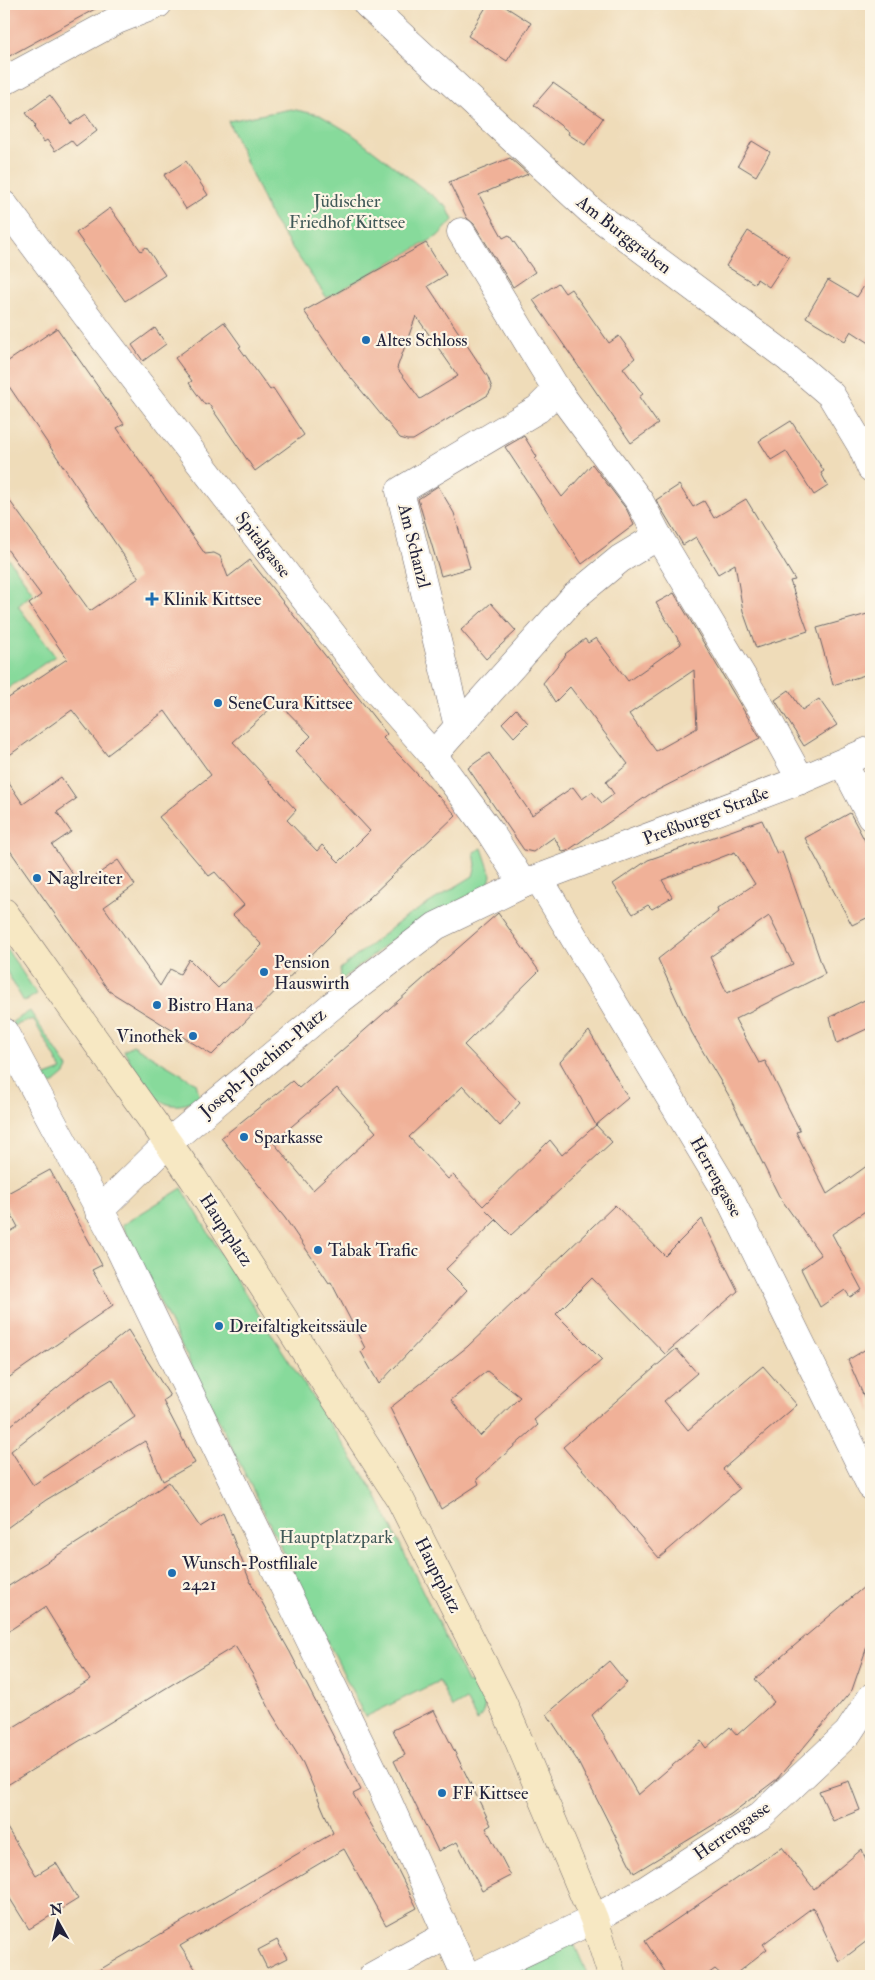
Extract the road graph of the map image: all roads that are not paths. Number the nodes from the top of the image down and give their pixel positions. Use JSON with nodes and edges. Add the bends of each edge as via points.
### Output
{"nodes":[{"id":1,"x":158,"y":4,"type":"edge"},
{"id":2,"x":367,"y":4,"type":"edge"},
{"id":3,"x":4,"y":81,"type":"edge"},
{"id":4,"x":4,"y":206,"type":"edge"},
{"id":5,"x":462,"y":232,"type":"dead end"},
{"id":6,"x":557,"y":390,"type":"junction"},
{"id":7,"x":871,"y":468,"type":"edge"},
{"id":8,"x":658,"y":536,"type":"junction"},
{"id":9,"x":458,"y":726,"type":"junction"},
{"id":10,"x":871,"y":750,"type":"edge"},
{"id":11,"x":432,"y":755,"type":"junction"},
{"id":12,"x":843,"y":763,"type":"junction"},
{"id":13,"x":801,"y":780,"type":"junction"},
{"id":14,"x":871,"y":817,"type":"edge"},
{"id":15,"x":531,"y":881,"type":"junction"},
{"id":16,"x":4,"y":912,"type":"edge"},
{"id":17,"x":4,"y":1032,"type":"edge"},
{"id":18,"x":168,"y":1142,"type":"junction"},
{"id":19,"x":99,"y":1211,"type":"junction"},
{"id":20,"x":871,"y":1486,"type":"edge"},
{"id":21,"x":871,"y":1698,"type":"edge"},
{"id":22,"x":594,"y":1919,"type":"junction"},
{"id":23,"x":447,"y":1935,"type":"junction"},
{"id":24,"x":373,"y":1976,"type":"edge"},
{"id":25,"x":466,"y":1976,"type":"edge"},
{"id":26,"x":475,"y":1976,"type":"edge"},
{"id":27,"x":612,"y":1976,"type":"edge"}],
"edges":[{"from":1,"to":3,"type":"street","via":[[117,20]]},
{"from":2,"to":7,"type":"street","name":"Am Burggraben","via":[[591,211],[787,357],[831,395]]},
{"from":4,"to":11,"type":"street","name":"Spitalgasse","via":[[369,682]]},
{"from":5,"to":6,"type":"street"},
{"from":6,"to":8,"type":"street","via":[[640,502]]},
{"from":6,"to":9,"type":"street","name":"Am Schanzl","via":[[538,410],[400,491]]},
{"from":8,"to":9,"type":"street","via":[[620,559],[574,597]]},
{"from":8,"to":13,"type":"street","via":[[763,710]]},
{"from":9,"to":11,"type":"street"},
{"from":10,"to":12,"type":"street","name":"Preßburger Straße"},
{"from":11,"to":15,"type":"street","name":"Spitalgasse"},
{"from":12,"to":13,"type":"street","name":"Preßburger Straße"},
{"from":12,"to":14,"type":"street"},
{"from":13,"to":15,"type":"street","name":"Preßburger Straße"},
{"from":15,"to":18,"type":"street","name":"Joseph-Joachim-Platz","via":[[436,926],[333,1005]]},
{"from":15,"to":20,"type":"street","name":"Herrengasse","via":[[726,1191]]},
{"from":16,"to":18,"type":"street","name":"Hauptplatz"},
{"from":17,"to":19,"type":"street"},
{"from":18,"to":19,"type":"street"},
{"from":18,"to":22,"type":"street","name":"Hauptplatz","via":[[400,1499],[502,1702]]},
{"from":19,"to":23,"type":"street","via":[[376,1775]]},
{"from":21,"to":22,"type":"street","name":"Herrengasse","via":[[848,1733],[760,1816],[644,1891]]},
{"from":22,"to":26,"type":"street"},
{"from":22,"to":27,"type":"street","name":"Hauptplatz"},
{"from":23,"to":24,"type":"street"},
{"from":23,"to":25,"type":"street"}]}
